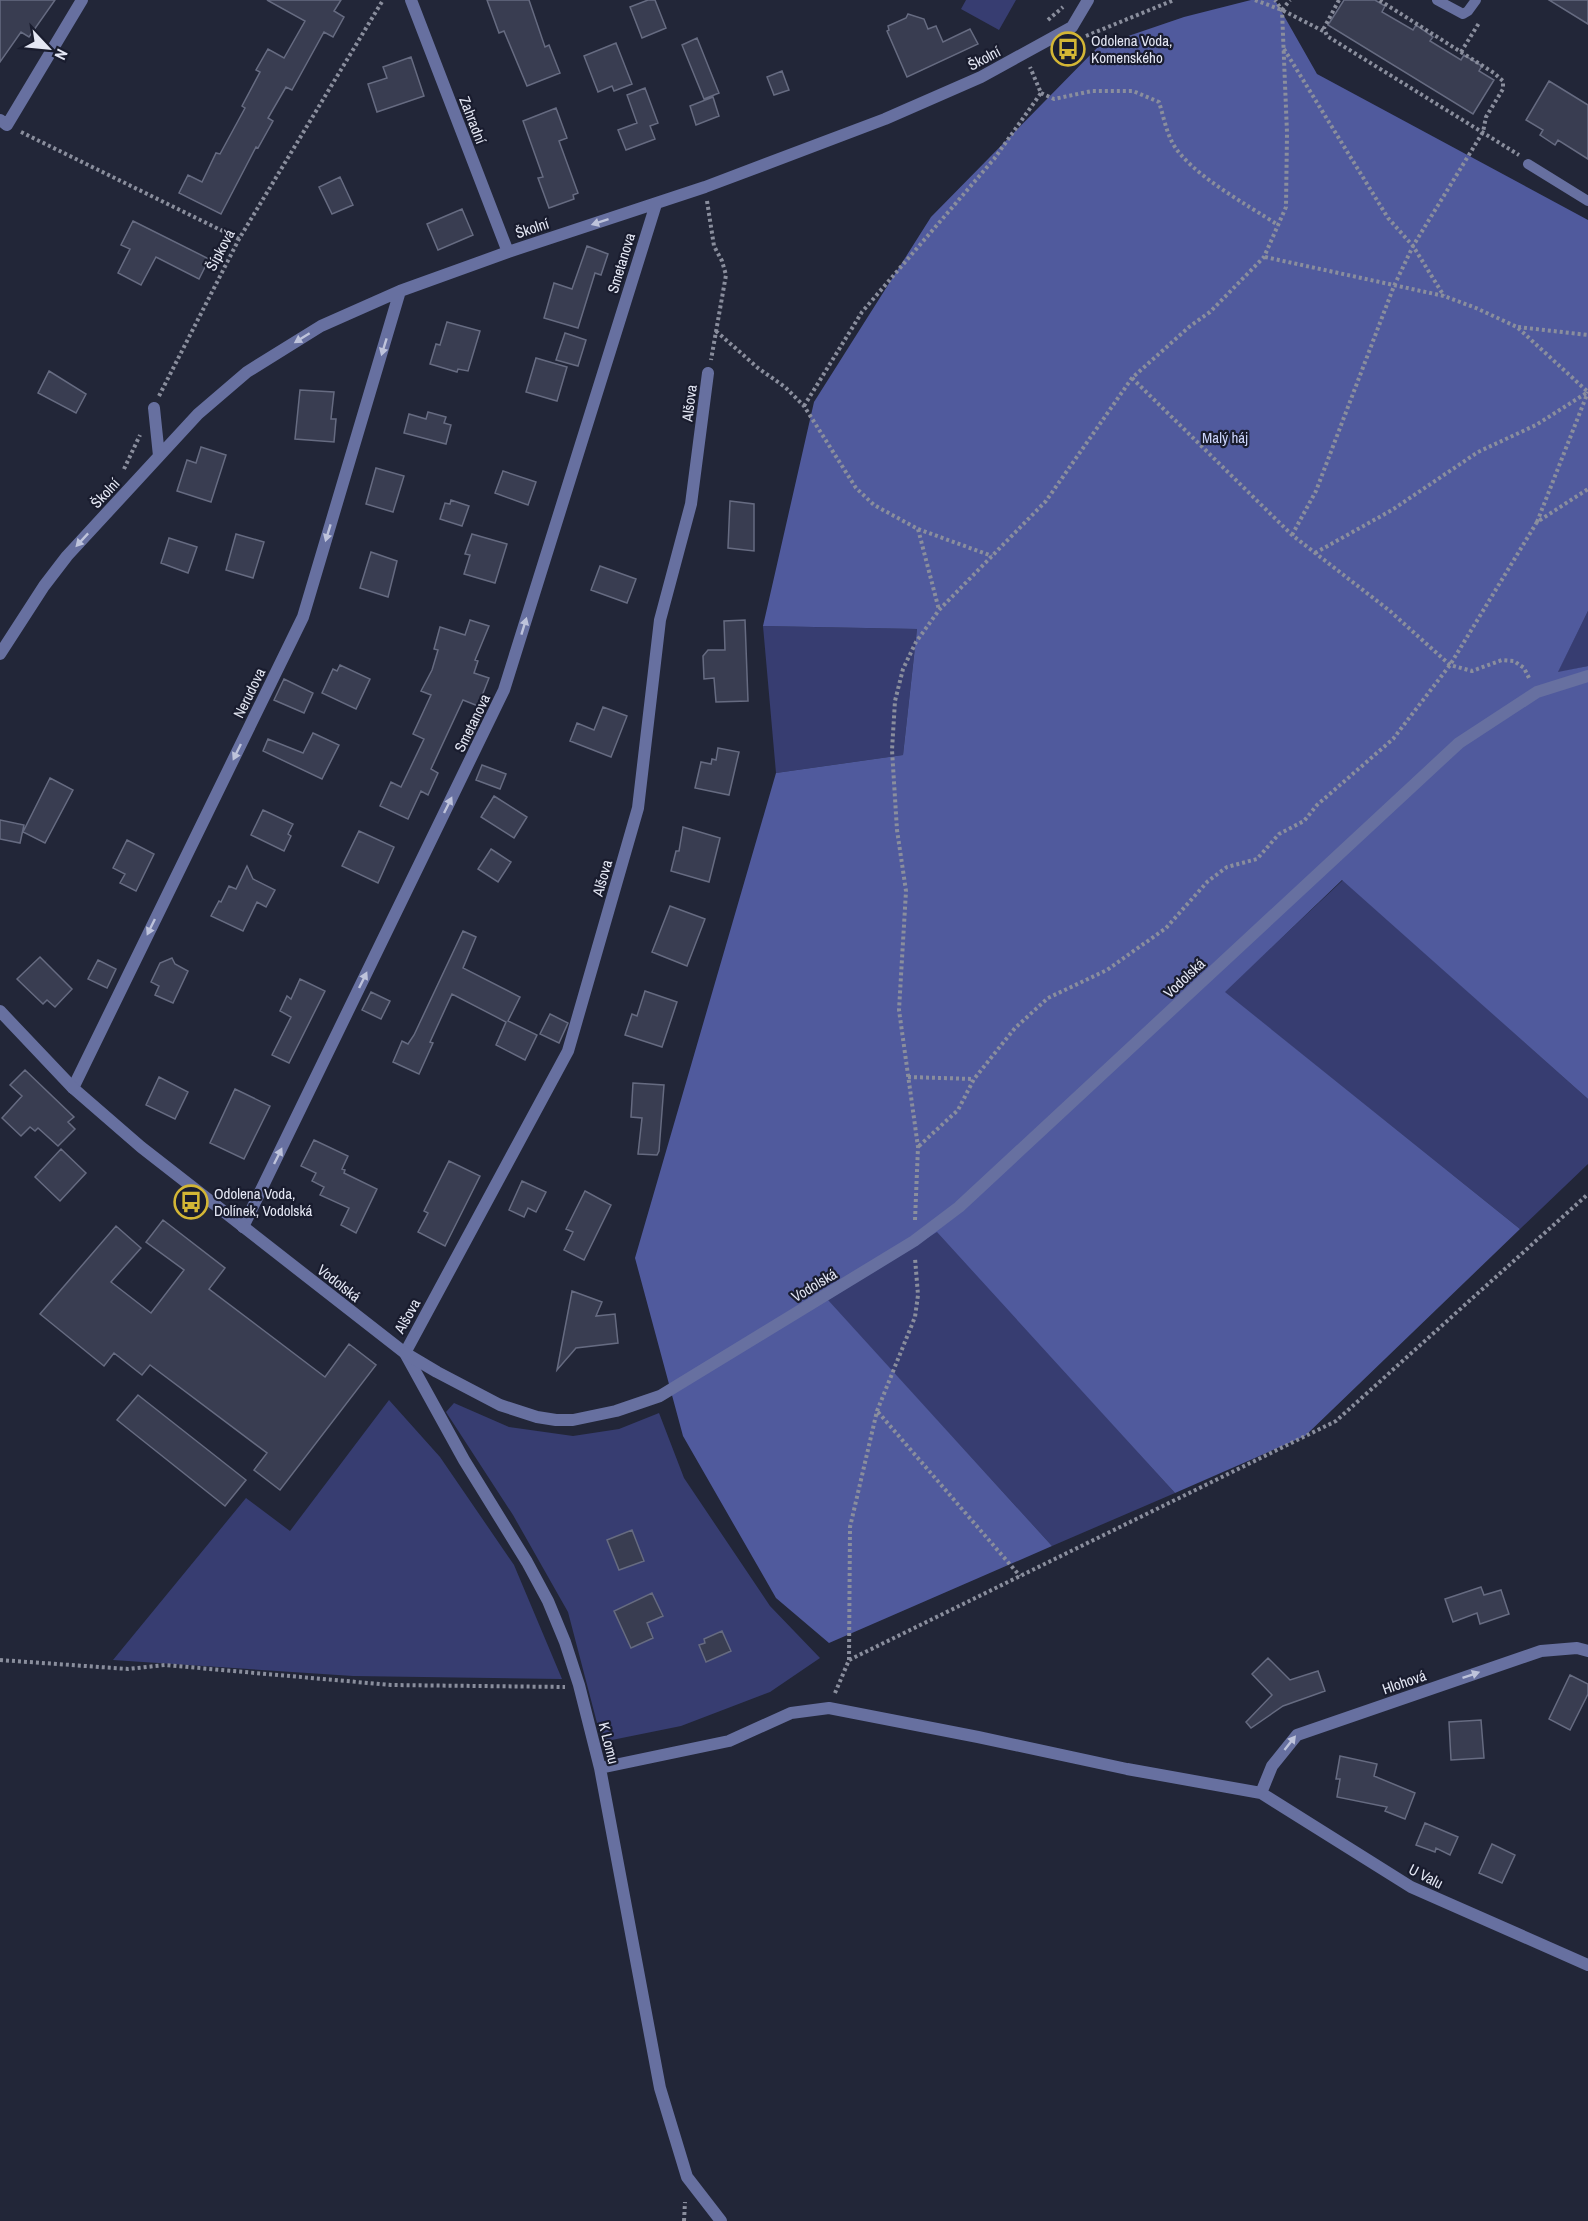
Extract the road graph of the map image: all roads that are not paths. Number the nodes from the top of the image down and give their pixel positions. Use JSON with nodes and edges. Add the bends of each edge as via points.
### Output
{"nodes":[{"id":1,"x":82,"y":0,"type":"edge"},
{"id":2,"x":411,"y":0,"type":"edge"},
{"id":3,"x":1088,"y":0,"type":"edge"},
{"id":4,"x":1437,"y":0,"type":"edge"},
{"id":5,"x":1476,"y":0,"type":"edge"},
{"id":6,"x":3,"y":122,"type":"edge"},
{"id":7,"x":1528,"y":164,"type":"dead end"},
{"id":8,"x":1588,"y":201,"type":"edge"},
{"id":9,"x":656,"y":204,"type":"junction"},
{"id":10,"x":508,"y":252,"type":"junction"},
{"id":11,"x":400,"y":291,"type":"junction"},
{"id":12,"x":708,"y":373,"type":"road end"},
{"id":13,"x":153,"y":408,"type":"road end"},
{"id":14,"x":159,"y":456,"type":"junction"},
{"id":15,"x":0,"y":654,"type":"edge"},
{"id":16,"x":1588,"y":676,"type":"edge"},
{"id":17,"x":0,"y":1011,"type":"edge"},
{"id":18,"x":73,"y":1088,"type":"junction"},
{"id":19,"x":243,"y":1227,"type":"junction"},
{"id":20,"x":405,"y":1353,"type":"junction"},
{"id":21,"x":1588,"y":1651,"type":"edge"},
{"id":22,"x":600,"y":1768,"type":"junction"},
{"id":23,"x":1261,"y":1793,"type":"junction"},
{"id":24,"x":1588,"y":1965,"type":"edge"},
{"id":25,"x":721,"y":2221,"type":"edge"}],
"edges":[{"from":1,"to":6,"type":"street"},
{"from":2,"to":10,"type":"street","name":"Zahradní"},
{"from":3,"to":9,"type":"street","name":"Školní","via":[[1072,27],[981,77],[885,119]]},
{"from":4,"to":5,"type":"lane","via":[[1463,14]]},
{"from":7,"to":8,"type":"lane"},
{"from":9,"to":10,"type":"street","name":"Školní","one_way":true},
{"from":19,"to":9,"type":"street","name":"Smetanova","one_way":true,"via":[[504,690]]},
{"from":10,"to":11,"type":"street","name":"Školní"},
{"from":11,"to":14,"type":"street","name":"Školní","one_way":true,"via":[[321,326],[247,372],[198,414]]},
{"from":11,"to":18,"type":"street","name":"Nerudova","one_way":true,"via":[[303,617]]},
{"from":12,"to":20,"type":"street","name":"Alšova","via":[[692,504],[660,620],[638,808],[568,1051]]},
{"from":13,"to":14,"type":"street"},
{"from":14,"to":15,"type":"street","name":"Školní","one_way":true,"via":[[67,556]]},
{"from":16,"to":20,"type":"street","name":"Vodolská","via":[[1537,692],[1459,743],[959,1208],[914,1241],[660,1396],[573,1420],[537,1418],[475,1393]]},
{"from":17,"to":18,"type":"street","name":"Vodolská"},
{"from":18,"to":19,"type":"street","name":"Vodolská"},
{"from":19,"to":20,"type":"street","name":"Vodolská"},
{"from":20,"to":22,"type":"street","name":"K Lomu","via":[[548,1601],[579,1684]]},
{"from":23,"to":21,"type":"street","name":"Hlohová","one_way":true,"via":[[1272,1766],[1297,1735],[1541,1651]]},
{"from":22,"to":23,"type":"street","via":[[729,1741],[790,1713],[829,1708]]},
{"from":22,"to":25,"type":"street","name":"K Lomu","via":[[660,2088],[687,2177]]},
{"from":23,"to":24,"type":"street","name":"U Valu","via":[[1411,1887]]}]}
